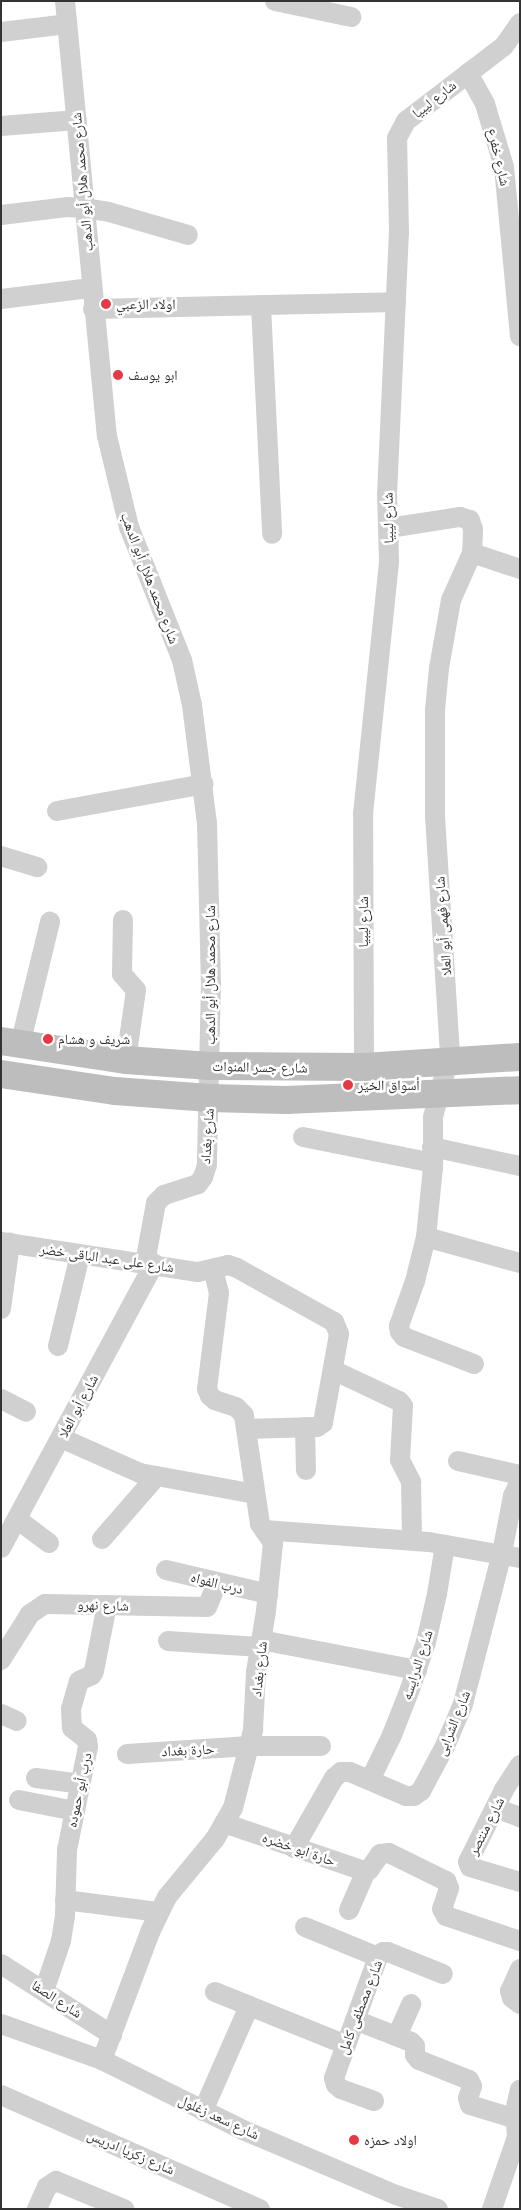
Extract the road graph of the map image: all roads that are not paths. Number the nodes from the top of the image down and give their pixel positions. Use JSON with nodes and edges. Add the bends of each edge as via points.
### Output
{"nodes":[{"id":1,"x":65,"y":1,"type":"edge"},
{"id":2,"x":275,"y":1,"type":"edge"},
{"id":3,"x":351,"y":16,"type":"dead end"},
{"id":4,"x":67,"y":24,"type":"junction"},
{"id":5,"x":519,"y":27,"type":"edge"},
{"id":6,"x":1,"y":32,"type":"edge"},
{"id":7,"x":468,"y":73,"type":"junction"},
{"id":8,"x":77,"y":120,"type":"junction"},
{"id":9,"x":1,"y":126,"type":"edge"},
{"id":10,"x":84,"y":208,"type":"junction"},
{"id":11,"x":1,"y":215,"type":"edge"},
{"id":12,"x":188,"y":235,"type":"dead end"},
{"id":13,"x":91,"y":288,"type":"junction"},
{"id":14,"x":1,"y":299,"type":"edge"},
{"id":15,"x":396,"y":302,"type":"junction"},
{"id":16,"x":261,"y":306,"type":"junction"},
{"id":17,"x":93,"y":310,"type":"junction"},
{"id":18,"x":520,"y":336,"type":"edge"},
{"id":19,"x":389,"y":528,"type":"junction"},
{"id":20,"x":272,"y":534,"type":"dead end"},
{"id":21,"x":472,"y":553,"type":"junction"},
{"id":22,"x":520,"y":569,"type":"edge"},
{"id":23,"x":204,"y":784,"type":"junction"},
{"id":24,"x":57,"y":811,"type":"dead end"},
{"id":25,"x":1,"y":856,"type":"edge"},
{"id":26,"x":37,"y":867,"type":"dead end"},
{"id":27,"x":123,"y":920,"type":"dead end"},
{"id":28,"x":50,"y":922,"type":"dead end"},
{"id":29,"x":11,"y":1043,"type":"edge"},
{"id":30,"x":520,"y":1057,"type":"edge"},
{"id":31,"x":126,"y":1060,"type":"junction"},
{"id":32,"x":449,"y":1061,"type":"junction"},
{"id":33,"x":210,"y":1066,"type":"junction"},
{"id":34,"x":364,"y":1067,"type":"junction"},
{"id":35,"x":1,"y":1074,"type":"edge"},
{"id":36,"x":520,"y":1090,"type":"edge"},
{"id":37,"x":438,"y":1093,"type":"junction"},
{"id":38,"x":210,"y":1098,"type":"junction"},
{"id":39,"x":303,"y":1137,"type":"dead end"},
{"id":40,"x":433,"y":1155,"type":"junction"},
{"id":41,"x":520,"y":1166,"type":"edge"},
{"id":42,"x":426,"y":1236,"type":"junction"},
{"id":43,"x":6,"y":1242,"type":"edge"},
{"id":44,"x":80,"y":1255,"type":"junction"},
{"id":45,"x":520,"y":1263,"type":"edge"},
{"id":46,"x":150,"y":1264,"type":"junction"},
{"id":47,"x":213,"y":1270,"type":"junction"},
{"id":48,"x":1,"y":1309,"type":"edge"},
{"id":49,"x":58,"y":1346,"type":"dead end"},
{"id":50,"x":474,"y":1364,"type":"dead end"},
{"id":51,"x":332,"y":1370,"type":"junction"},
{"id":52,"x":1,"y":1399,"type":"edge"},
{"id":53,"x":26,"y":1412,"type":"dead end"},
{"id":54,"x":305,"y":1427,"type":"junction"},
{"id":55,"x":247,"y":1429,"type":"junction"},
{"id":56,"x":61,"y":1438,"type":"junction"},
{"id":57,"x":458,"y":1461,"type":"dead end"},
{"id":58,"x":306,"y":1470,"type":"dead end"},
{"id":59,"x":520,"y":1475,"type":"edge"},
{"id":60,"x":155,"y":1478,"type":"junction"},
{"id":61,"x":520,"y":1481,"type":"edge"},
{"id":62,"x":255,"y":1494,"type":"junction"},
{"id":63,"x":17,"y":1519,"type":"junction"},
{"id":64,"x":264,"y":1530,"type":"junction"},
{"id":65,"x":102,"y":1539,"type":"dead end"},
{"id":66,"x":412,"y":1540,"type":"junction"},
{"id":67,"x":49,"y":1543,"type":"dead end"},
{"id":68,"x":445,"y":1545,"type":"junction"},
{"id":69,"x":1,"y":1548,"type":"edge"},
{"id":70,"x":511,"y":1556,"type":"edge"},
{"id":71,"x":166,"y":1570,"type":"dead end"},
{"id":72,"x":217,"y":1584,"type":"junction"},
{"id":73,"x":268,"y":1594,"type":"junction"},
{"id":74,"x":107,"y":1605,"type":"junction"},
{"id":75,"x":168,"y":1641,"type":"dead end"},
{"id":76,"x":260,"y":1644,"type":"junction"},
{"id":77,"x":1,"y":1660,"type":"edge"},
{"id":78,"x":417,"y":1670,"type":"junction"},
{"id":79,"x":250,"y":1746,"type":"junction"},
{"id":80,"x":321,"y":1746,"type":"dead end"},
{"id":81,"x":126,"y":1754,"type":"dead end"},
{"id":82,"x":520,"y":1765,"type":"edge"},
{"id":83,"x":36,"y":1778,"type":"dead end"},
{"id":84,"x":370,"y":1780,"type":"junction"},
{"id":85,"x":81,"y":1784,"type":"junction"},
{"id":86,"x":19,"y":1800,"type":"dead end"},
{"id":87,"x":495,"y":1808,"type":"junction"},
{"id":88,"x":75,"y":1812,"type":"junction"},
{"id":89,"x":520,"y":1818,"type":"edge"},
{"id":90,"x":224,"y":1823,"type":"junction"},
{"id":91,"x":294,"y":1848,"type":"junction"},
{"id":92,"x":370,"y":1868,"type":"junction"},
{"id":93,"x":520,"y":1882,"type":"edge"},
{"id":94,"x":65,"y":1900,"type":"junction"},
{"id":95,"x":349,"y":1910,"type":"dead end"},
{"id":96,"x":159,"y":1912,"type":"junction"},
{"id":97,"x":304,"y":1928,"type":"dead end"},
{"id":98,"x":520,"y":1941,"type":"edge"},
{"id":99,"x":378,"y":1957,"type":"junction"},
{"id":100,"x":1,"y":1964,"type":"edge"},
{"id":101,"x":520,"y":1969,"type":"edge"},
{"id":102,"x":444,"y":1974,"type":"dead end"},
{"id":103,"x":44,"y":1990,"type":"junction"},
{"id":104,"x":215,"y":1992,"type":"dead end"},
{"id":105,"x":411,"y":2004,"type":"dead end"},
{"id":106,"x":520,"y":2004,"type":"edge"},
{"id":107,"x":249,"y":2006,"type":"junction"},
{"id":108,"x":355,"y":2020,"type":"junction"},
{"id":109,"x":1,"y":2024,"type":"edge"},
{"id":110,"x":112,"y":2035,"type":"junction"},
{"id":111,"x":397,"y":2036,"type":"junction"},
{"id":112,"x":346,"y":2045,"type":"junction"},
{"id":113,"x":102,"y":2060,"type":"junction"},
{"id":114,"x":520,"y":2090,"type":"edge"},
{"id":115,"x":1,"y":2095,"type":"edge"},
{"id":116,"x":374,"y":2101,"type":"dead end"},
{"id":117,"x":203,"y":2111,"type":"junction"},
{"id":118,"x":516,"y":2119,"type":"junction"},
{"id":119,"x":120,"y":2208,"type":"edge"},
{"id":120,"x":37,"y":2209,"type":"edge"},
{"id":121,"x":260,"y":2209,"type":"edge"},
{"id":122,"x":438,"y":2209,"type":"edge"},
{"id":123,"x":492,"y":2209,"type":"edge"}],
"edges":[{"from":1,"to":4,"type":"street","name":"شارع محمد هلال أبو الدهب"},
{"from":2,"to":3,"type":"street"},
{"from":4,"to":6,"type":"street"},
{"from":4,"to":8,"type":"street","name":"شارع محمد هلال أبو الدهب"},
{"from":5,"to":7,"type":"street","name":"شارع ليبيا","via":[[504,46]]},
{"from":7,"to":15,"type":"street","name":"شارع ليبيا","via":[[406,121],[397,138],[399,232]]},
{"from":7,"to":18,"type":"street","name":"شارع خفرع","via":[[485,104],[504,167]]},
{"from":8,"to":9,"type":"street"},
{"from":8,"to":10,"type":"street","name":"شارع محمد هلال أبو الدهب"},
{"from":10,"to":11,"type":"street"},
{"from":10,"to":12,"type":"street"},
{"from":10,"to":13,"type":"street","name":"شارع محمد هلال أبو الدهب"},
{"from":13,"to":14,"type":"street"},
{"from":13,"to":17,"type":"street","name":"شارع محمد هلال أبو الدهب"},
{"from":15,"to":16,"type":"street"},
{"from":15,"to":19,"type":"street","name":"شارع ليبيا","via":[[387,495]]},
{"from":16,"to":17,"type":"street"},
{"from":16,"to":20,"type":"street"},
{"from":17,"to":23,"type":"street","name":"شارع محمد هلال أبو الدهب","via":[[107,436],[122,501],[135,546],[182,660]]},
{"from":19,"to":21,"type":"street","name":"شارع فهمى أبو العلا","via":[[467,518],[473,529]]},
{"from":19,"to":34,"type":"street","name":"شارع ليبيا","via":[[387,594],[363,814]]},
{"from":21,"to":22,"type":"street"},
{"from":21,"to":32,"type":"street","name":"شارع فهمى أبو العلا","via":[[451,600],[435,710],[436,816],[451,1046]]},
{"from":23,"to":24,"type":"street"},
{"from":23,"to":33,"type":"street","name":"شارع محمد هلال أبو الدهب","via":[[210,897]]},
{"from":25,"to":26,"type":"street"},
{"from":27,"to":31,"type":"street","via":[[122,974],[136,990]]},
{"from":28,"to":29,"type":"street"},
{"from":29,"to":31,"type":"street","name":"شارع جسر المنوات"},
{"from":30,"to":32,"type":"street","name":"شارع جسر المنوات"},
{"from":31,"to":33,"type":"street","name":"شارع جسر المنوات"},
{"from":32,"to":34,"type":"street","name":"شارع جسر المنوات"},
{"from":32,"to":37,"type":"street","name":"شارع فهمى أبو العلا"},
{"from":33,"to":34,"type":"street","name":"شارع جسر المنوات"},
{"from":33,"to":38,"type":"street","name":"شارع محمد هلال أبو الدهب"},
{"from":35,"to":38,"type":"street","via":[[115,1091]]},
{"from":36,"to":37,"type":"street"},
{"from":37,"to":38,"type":"street","via":[[286,1100]]},
{"from":37,"to":40,"type":"street","name":"شارع فهمى أبو العلا","via":[[433,1117]]},
{"from":38,"to":46,"type":"street","name":"شارع بغداد","via":[[207,1164],[203,1177],[198,1184],[164,1195],[156,1202]]},
{"from":39,"to":40,"type":"street"},
{"from":40,"to":41,"type":"street"},
{"from":40,"to":42,"type":"street","name":"شارع فهمى أبو العلا"},
{"from":42,"to":45,"type":"street"},
{"from":42,"to":50,"type":"street","name":"شارع فهمى أبو العلا","via":[[399,1326],[400,1332],[404,1337]]},
{"from":43,"to":44,"type":"street","name":"شارع على عبد الباقى خضر"},
{"from":43,"to":48,"type":"street"},
{"from":44,"to":46,"type":"street","name":"شارع على عبد الباقى خضر"},
{"from":44,"to":49,"type":"street"},
{"from":46,"to":47,"type":"street","name":"شارع على عبد الباقى خضر","via":[[198,1272]]},
{"from":46,"to":56,"type":"street","name":"شارع أبو العلا"},
{"from":47,"to":51,"type":"street","name":"شارع على عبد الباقى خضر","via":[[220,1266],[237,1268],[334,1322],[339,1334]]},
{"from":47,"to":55,"type":"street","name":"شارع بغداد","via":[[219,1293],[207,1389],[215,1400],[240,1410]]},
{"from":51,"to":54,"type":"street","name":"شارع على عبد الباقى خضر","via":[[323,1423],[317,1427]]},
{"from":51,"to":66,"type":"street","via":[[397,1400],[403,1406],[400,1460],[411,1482]]},
{"from":52,"to":53,"type":"street"},
{"from":54,"to":55,"type":"street"},
{"from":54,"to":58,"type":"street"},
{"from":55,"to":62,"type":"street","name":"شارع بغداد"},
{"from":56,"to":60,"type":"street","via":[[126,1469]]},
{"from":56,"to":63,"type":"street","name":"شارع أبو العلا"},
{"from":57,"to":59,"type":"street"},
{"from":60,"to":62,"type":"street"},
{"from":60,"to":65,"type":"street"},
{"from":61,"to":70,"type":"street","name":"شارع الشرابى","via":[[513,1496]]},
{"from":62,"to":64,"type":"street","name":"شارع بغداد"},
{"from":63,"to":67,"type":"street"},
{"from":63,"to":69,"type":"street","name":"شارع أبو العلا"},
{"from":64,"to":66,"type":"street"},
{"from":64,"to":73,"type":"street","name":"شارع بغداد","via":[[273,1543]]},
{"from":66,"to":68,"type":"street"},
{"from":68,"to":70,"type":"street"},
{"from":68,"to":78,"type":"street","name":"شارع الدرايسه","via":[[437,1594]]},
{"from":70,"to":84,"type":"street","name":"شارع الشرابى","via":[[462,1704],[445,1746],[421,1791],[414,1796],[406,1796]]},
{"from":71,"to":72,"type":"street","name":"درب الفواه"},
{"from":72,"to":73,"type":"street","name":"درب الفواه"},
{"from":72,"to":74,"type":"street","name":"شارع نهرو","via":[[207,1607]]},
{"from":73,"to":76,"type":"street","name":"شارع بغداد"},
{"from":74,"to":77,"type":"street","name":"شارع نهرو","via":[[57,1603],[37,1608]]},
{"from":74,"to":85,"type":"street","name":"درب أبو حموده","via":[[94,1671],[79,1681],[72,1709],[72,1728],[87,1740],[88,1747]]},
{"from":75,"to":76,"type":"street"},
{"from":76,"to":78,"type":"street"},
{"from":76,"to":79,"type":"street","name":"شارع بغداد"},
{"from":78,"to":84,"type":"street","name":"شارع الدرايسه","via":[[392,1735]]},
{"from":79,"to":80,"type":"street","name":"حارة بغداد"},
{"from":79,"to":81,"type":"street","name":"حارة بغداد"},
{"from":79,"to":90,"type":"street","name":"شارع بغداد","via":[[233,1808]]},
{"from":82,"to":87,"type":"street","name":"شارع منتصر"},
{"from":83,"to":85,"type":"street"},
{"from":84,"to":91,"type":"street","name":"شارع الشرابى","via":[[350,1772],[337,1775]]},
{"from":85,"to":88,"type":"street","name":"درب أبو حموده"},
{"from":86,"to":88,"type":"street"},
{"from":87,"to":89,"type":"street"},
{"from":87,"to":93,"type":"street","name":"شارع منتصر","via":[[468,1862],[470,1867]]},
{"from":88,"to":94,"type":"street","name":"درب أبو حموده","via":[[67,1850]]},
{"from":90,"to":91,"type":"street","name":"حارة ابو خضره"},
{"from":90,"to":96,"type":"street","name":"شارع بغداد","via":[[216,1839],[178,1881]]},
{"from":91,"to":92,"type":"street","name":"حارة ابو خضره"},
{"from":92,"to":95,"type":"street"},
{"from":92,"to":98,"type":"street","via":[[380,1854],[389,1853],[443,1879],[449,1885],[442,1909],[446,1916]]},
{"from":94,"to":96,"type":"street"},
{"from":94,"to":103,"type":"street","name":"درب أبو حموده","via":[[61,1940]]},
{"from":96,"to":110,"type":"street","name":"شارع بغداد"},
{"from":97,"to":99,"type":"street"},
{"from":99,"to":102,"type":"street","name":"شارع مصطفى كامل","via":[[388,1952]]},
{"from":99,"to":108,"type":"street","name":"شارع مصطفى كامل"},
{"from":100,"to":103,"type":"street","name":"شارع الصفا"},
{"from":101,"to":106,"type":"street","via":[[510,1991],[512,1998]]},
{"from":103,"to":110,"type":"street","name":"شارع الصفا"},
{"from":104,"to":107,"type":"street"},
{"from":105,"to":111,"type":"street"},
{"from":107,"to":112,"type":"street"},
{"from":107,"to":117,"type":"street"},
{"from":108,"to":111,"type":"street"},
{"from":108,"to":112,"type":"street","name":"شارع مصطفى كامل"},
{"from":109,"to":113,"type":"street","name":"شارع سعد زغلول"},
{"from":110,"to":113,"type":"street","name":"شارع بغداد"},
{"from":111,"to":118,"type":"street","via":[[414,2044],[416,2057],[422,2062],[471,2082],[470,2105]]},
{"from":112,"to":116,"type":"street","name":"شارع مصطفى كامل","via":[[335,2075],[336,2085]]},
{"from":113,"to":117,"type":"street","name":"شارع سعد زغلول"},
{"from":114,"to":118,"type":"street"},
{"from":115,"to":121,"type":"street","name":"شارع زكريا ادريس"},
{"from":117,"to":122,"type":"street","name":"شارع سعد زغلول"},
{"from":118,"to":123,"type":"street","via":[[517,2137]]},
{"from":119,"to":120,"type":"street","via":[[62,2182],[47,2186]]}]}
